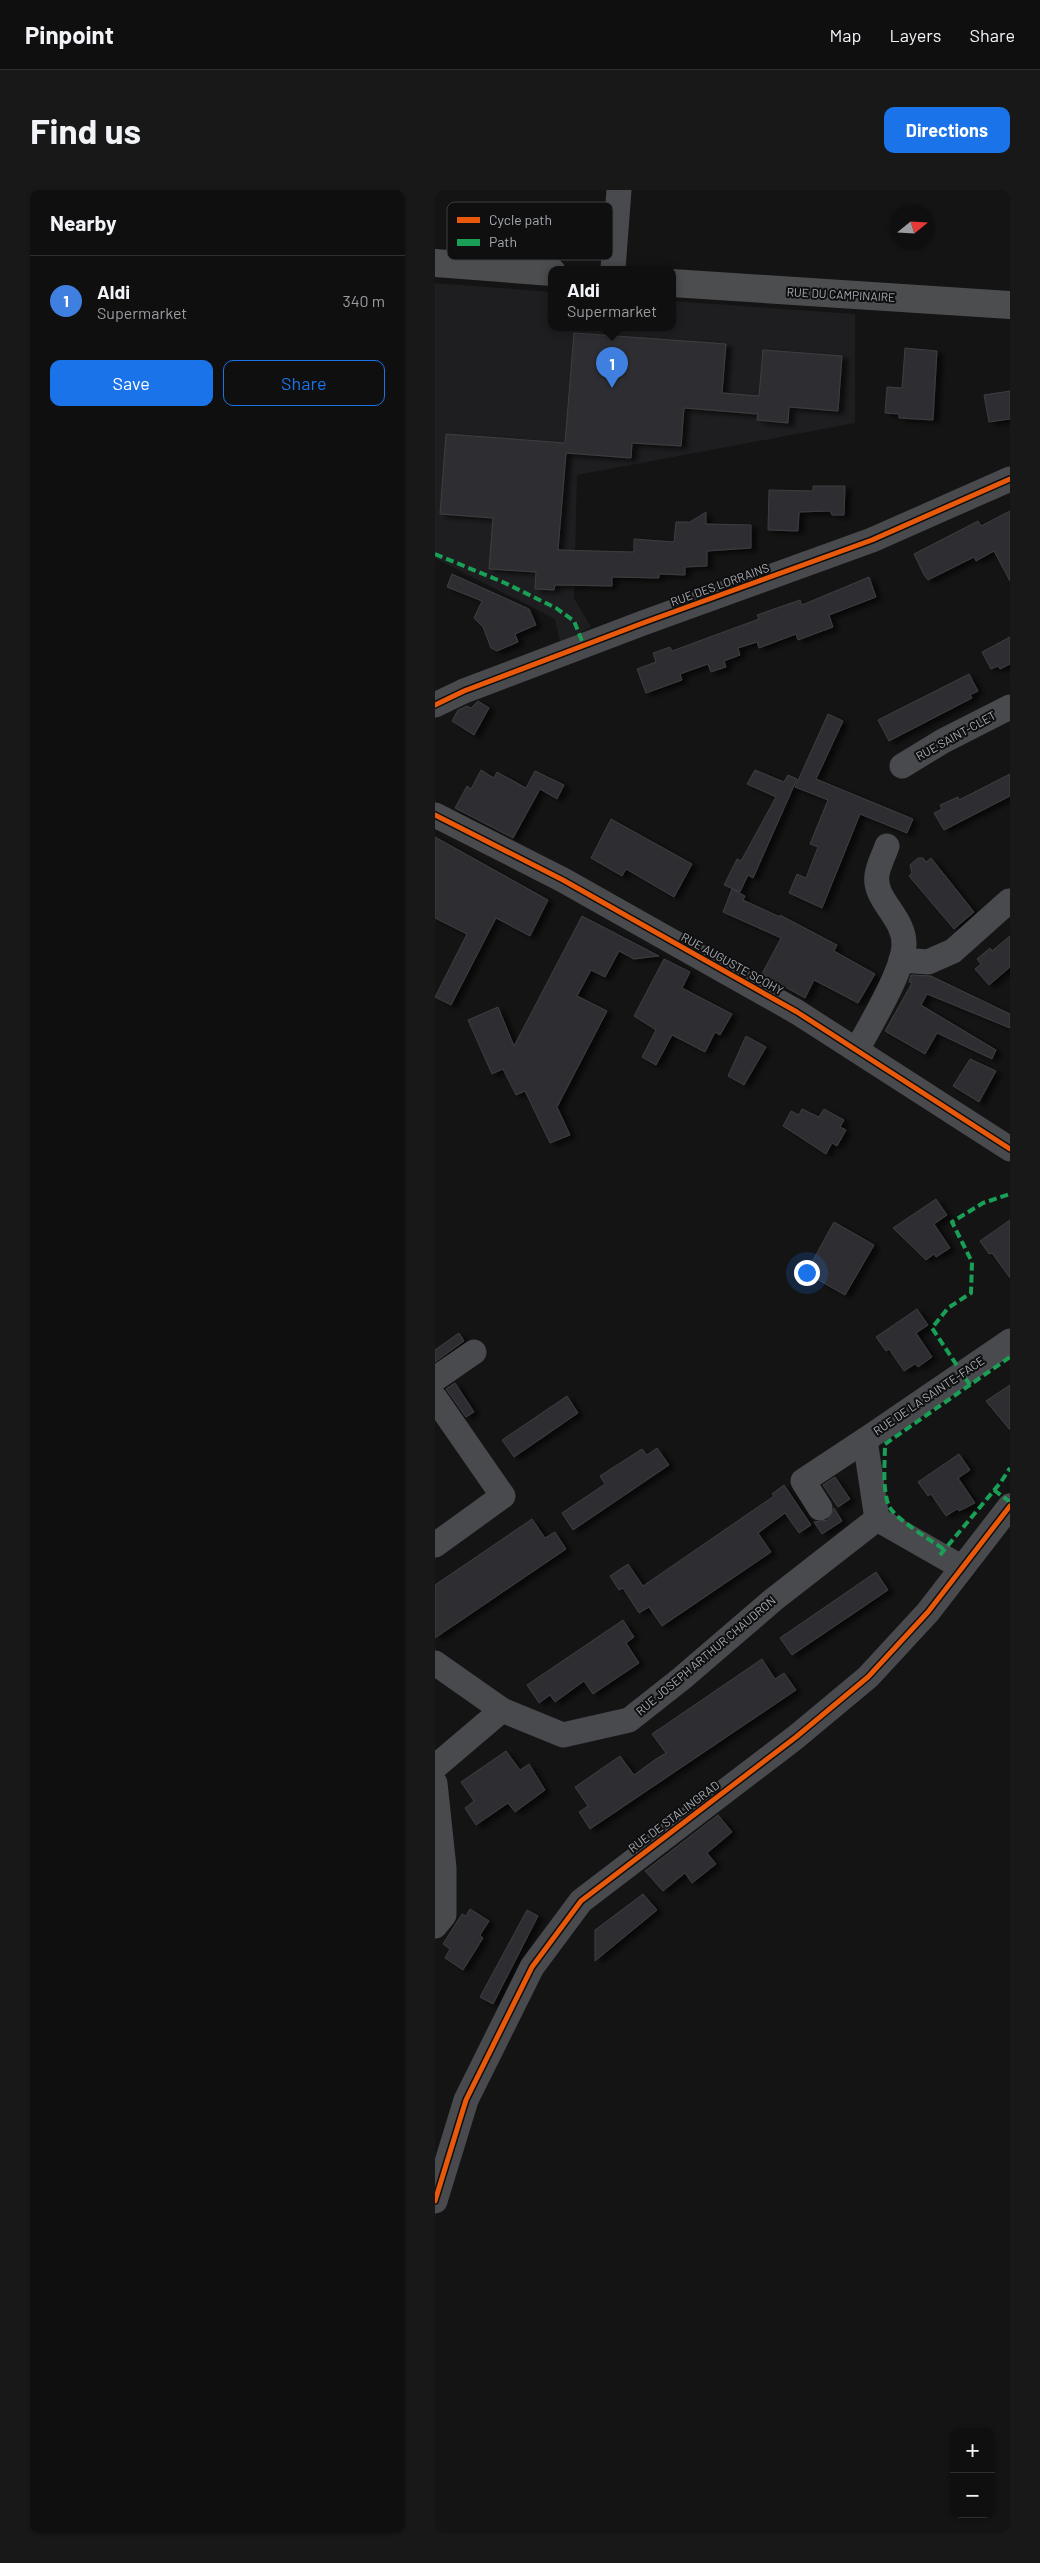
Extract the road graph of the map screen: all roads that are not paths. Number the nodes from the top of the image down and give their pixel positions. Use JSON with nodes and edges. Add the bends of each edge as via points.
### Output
{"nodes":[{"id":1,"x":619,"y":190,"type":"edge"},
{"id":2,"x":435,"y":263,"type":"edge"},
{"id":3,"x":613,"y":266,"type":"edge"},
{"id":4,"x":548,"y":272,"type":"edge"},
{"id":5,"x":676,"y":283,"type":"edge"},
{"id":6,"x":1010,"y":305,"type":"edge"},
{"id":7,"x":1010,"y":479,"type":"edge"},
{"id":8,"x":435,"y":705,"type":"edge"},
{"id":9,"x":1010,"y":707,"type":"edge"},
{"id":10,"x":902,"y":766,"type":"dead end"},
{"id":11,"x":435,"y":814,"type":"edge"},
{"id":12,"x":887,"y":846,"type":"dead end"},
{"id":13,"x":1009,"y":902,"type":"edge"},
{"id":14,"x":901,"y":960,"type":"junction"},
{"id":15,"x":857,"y":1050,"type":"junction"},
{"id":16,"x":1010,"y":1149,"type":"edge"},
{"id":17,"x":1010,"y":1341,"type":"edge"},
{"id":18,"x":475,"y":1352,"type":"dead end"},
{"id":19,"x":435,"y":1379,"type":"edge"},
{"id":20,"x":435,"y":1398,"type":"edge"},
{"id":21,"x":865,"y":1440,"type":"junction"},
{"id":22,"x":1010,"y":1506,"type":"edge"},
{"id":23,"x":820,"y":1508,"type":"dead end"},
{"id":24,"x":877,"y":1519,"type":"junction"},
{"id":25,"x":435,"y":1545,"type":"edge"},
{"id":26,"x":961,"y":1567,"type":"junction"},
{"id":27,"x":435,"y":1664,"type":"edge"},
{"id":28,"x":502,"y":1710,"type":"junction"},
{"id":29,"x":435,"y":1767,"type":"edge"},
{"id":30,"x":435,"y":1784,"type":"edge"},
{"id":31,"x":435,"y":1926,"type":"edge"},
{"id":32,"x":435,"y":2201,"type":"edge"}],
"edges":[{"from":1,"to":3,"type":"street"},
{"from":2,"to":4,"type":"main road"},
{"from":5,"to":6,"type":"main road","name":"RUE DU CAMPINAIRE"},
{"from":7,"to":8,"type":"street","name":"RUE DES LORRAINS","via":[[871,540],[643,623]]},
{"from":9,"to":10,"type":"street","name":"RUE SAINT-CLET"},
{"from":11,"to":15,"type":"street","name":"RUE AUGUSTE SCOHY","via":[[563,880],[797,1012]]},
{"from":12,"to":14,"type":"street","via":[[877,876],[878,889],[903,930]]},
{"from":13,"to":14,"type":"street","via":[[953,951],[928,962]]},
{"from":14,"to":15,"type":"street"},
{"from":15,"to":16,"type":"street","name":"RUE AUGUSTE SCOHY"},
{"from":17,"to":21,"type":"street","name":"RUE DE LA SAINTE-FACE"},
{"from":18,"to":19,"type":"street"},
{"from":20,"to":25,"type":"street","via":[[503,1496]]},
{"from":21,"to":23,"type":"street","via":[[803,1481]]},
{"from":21,"to":24,"type":"street","name":"RUE DE LA SAINTE-FACE"},
{"from":22,"to":26,"type":"street","name":"RUE DE STALINGRAD"},
{"from":24,"to":26,"type":"street"},
{"from":24,"to":28,"type":"street","name":"RUE JOSEPH ARTHUR CHAUDRON","via":[[773,1600],[629,1720],[563,1735]]},
{"from":26,"to":32,"type":"street","name":"RUE DE STALINGRAD","via":[[928,1612],[868,1677],[796,1737],[581,1901],[532,1967],[466,2100]]},
{"from":27,"to":28,"type":"street","name":"RUE JOSEPH ARTHUR CHAUDRON"},
{"from":28,"to":29,"type":"street"},
{"from":30,"to":31,"type":"street","via":[[444,1868],[444,1915]]}]}
